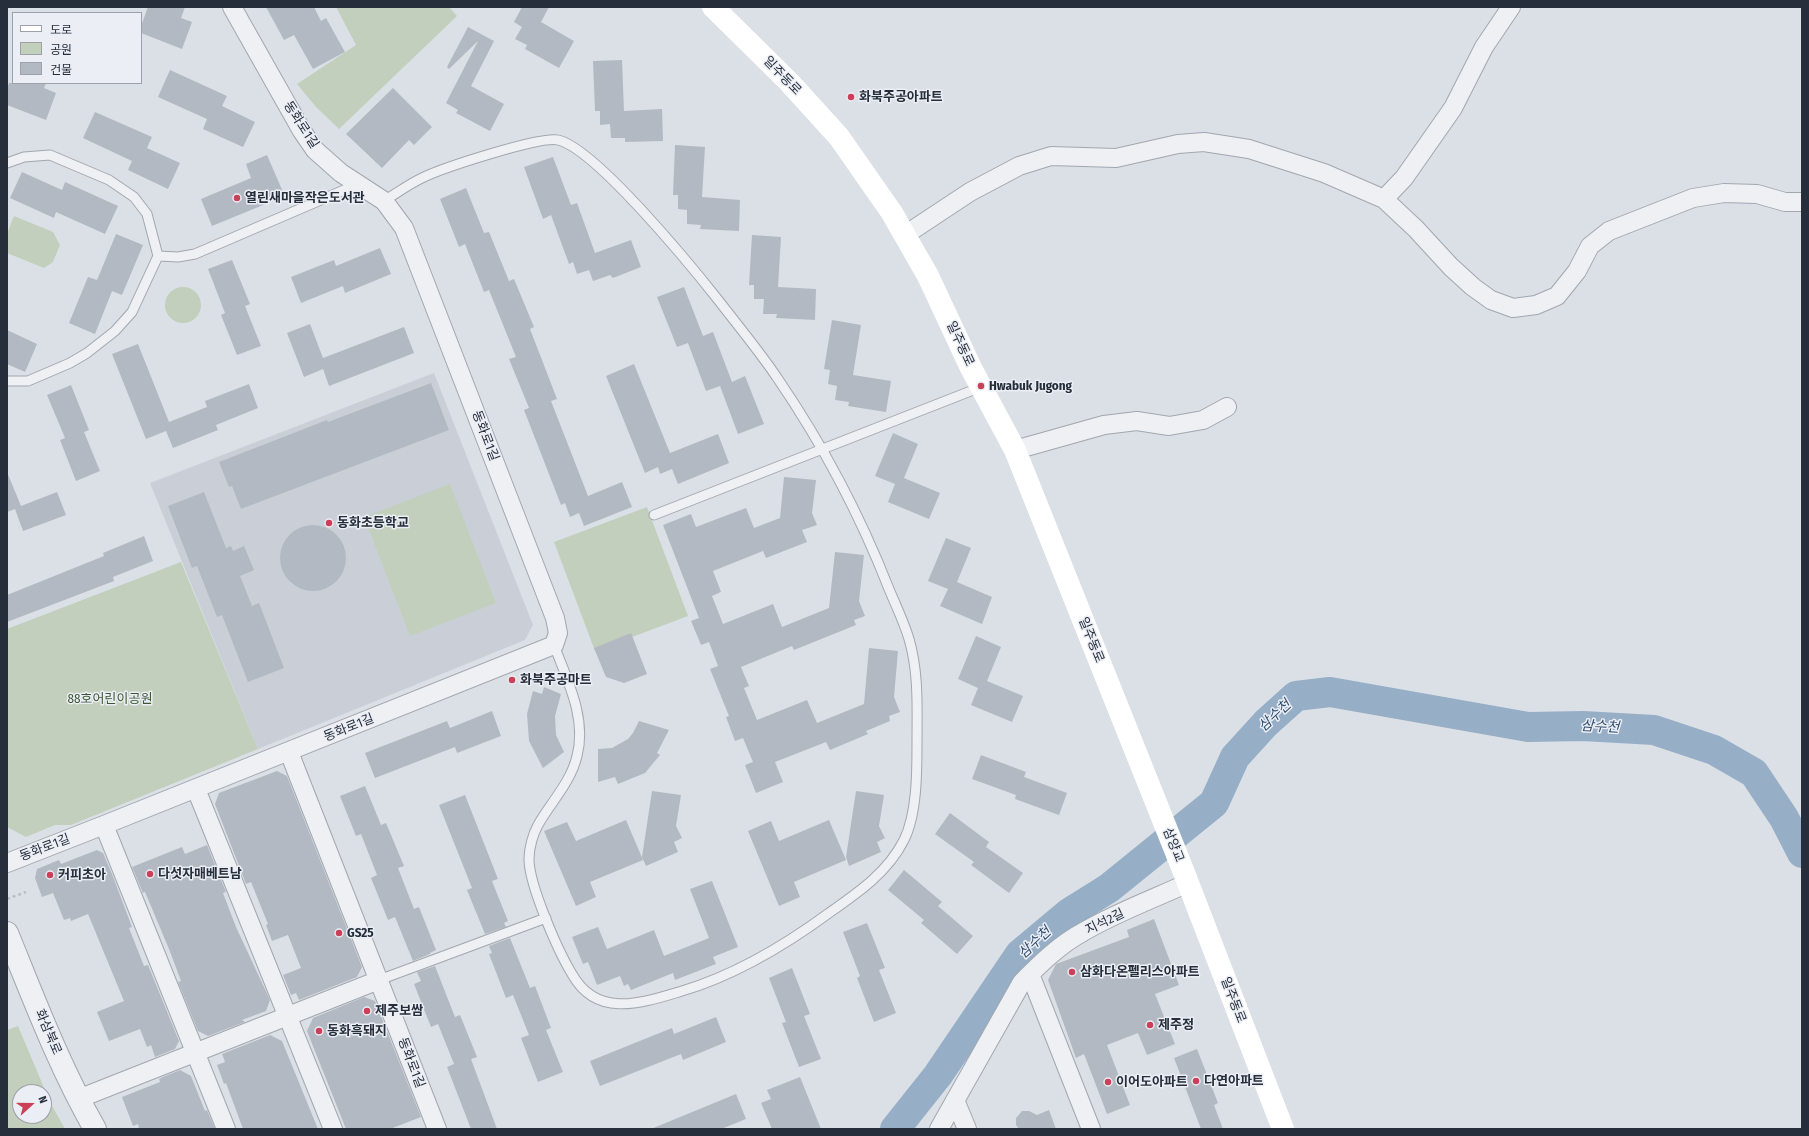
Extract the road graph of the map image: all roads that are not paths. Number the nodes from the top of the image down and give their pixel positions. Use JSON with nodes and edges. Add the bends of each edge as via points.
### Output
{"nodes":[{"id":1,"x":232,"y":7,"type":"edge"},
{"id":2,"x":712,"y":7,"type":"edge"},
{"id":3,"x":1511,"y":7,"type":"edge"},
{"id":4,"x":7,"y":163,"type":"edge"},
{"id":5,"x":358,"y":184,"type":"junction"},
{"id":6,"x":1384,"y":199,"type":"junction"},
{"id":7,"x":384,"y":201,"type":"junction"},
{"id":8,"x":1802,"y":202,"type":"edge"},
{"id":9,"x":905,"y":235,"type":"junction"},
{"id":10,"x":158,"y":256,"type":"junction"},
{"id":11,"x":7,"y":381,"type":"edge"},
{"id":12,"x":981,"y":387,"type":"junction"},
{"id":13,"x":1227,"y":407,"type":"dead end"},
{"id":14,"x":823,"y":449,"type":"junction"},
{"id":15,"x":1015,"y":450,"type":"junction"},
{"id":16,"x":654,"y":515,"type":"dead end"},
{"id":17,"x":554,"y":645,"type":"junction"},
{"id":18,"x":289,"y":752,"type":"junction"},
{"id":19,"x":196,"y":789,"type":"junction"},
{"id":20,"x":1163,"y":821,"type":"joint"},
{"id":21,"x":104,"y":826,"type":"junction"},
{"id":22,"x":7,"y":862,"type":"edge"},
{"id":23,"x":1185,"y":876,"type":"junction"},
{"id":24,"x":546,"y":918,"type":"junction"},
{"id":25,"x":7,"y":933,"type":"edge"},
{"id":26,"x":1030,"y":974,"type":"junction"},
{"id":27,"x":379,"y":980,"type":"junction"},
{"id":28,"x":288,"y":1016,"type":"junction"},
{"id":29,"x":195,"y":1052,"type":"junction"},
{"id":30,"x":78,"y":1099,"type":"junction"},
{"id":31,"x":955,"y":1100,"type":"junction"},
{"id":32,"x":95,"y":1129,"type":"edge"},
{"id":33,"x":226,"y":1129,"type":"edge"},
{"id":34,"x":333,"y":1129,"type":"edge"},
{"id":35,"x":437,"y":1129,"type":"edge"},
{"id":36,"x":939,"y":1129,"type":"edge"},
{"id":37,"x":967,"y":1129,"type":"edge"},
{"id":38,"x":1091,"y":1129,"type":"edge"},
{"id":39,"x":1282,"y":1129,"type":"edge"}],
"edges":[{"from":1,"to":5,"type":"street","name":"동화로1길","via":[[315,150]]},
{"from":2,"to":9,"type":"main road","name":"일주동로","via":[[789,82],[839,137]]},
{"from":3,"to":6,"type":"street","via":[[1484,47],[1453,108],[1404,178]]},
{"from":4,"to":10,"type":"lane","via":[[24,157],[50,155],[109,180],[134,197],[147,214]]},
{"from":5,"to":7,"type":"street","name":"동화로1길"},
{"from":5,"to":10,"type":"lane","via":[[195,254],[178,257]]},
{"from":6,"to":8,"type":"street","via":[[1473,287],[1491,300],[1513,308],[1536,305],[1556,296],[1577,271],[1590,246],[1609,231],[1693,198],[1724,193],[1757,194],[1785,202]]},
{"from":6,"to":9,"type":"street","via":[[1324,173],[1249,150],[1204,142],[1178,144],[1116,158],[1051,156],[1019,166],[970,192]]},
{"from":7,"to":14,"type":"lane","via":[[424,177],[534,142],[556,139],[576,149],[633,201],[702,279],[776,375]]},
{"from":7,"to":17,"type":"street","name":"동화로1길","via":[[404,228],[555,618],[558,633]]},
{"from":9,"to":12,"type":"main road","name":"일주동로","via":[[928,276]]},
{"from":10,"to":11,"type":"lane","via":[[132,312],[115,331],[70,363],[28,381]]},
{"from":12,"to":14,"type":"lane"},
{"from":12,"to":15,"type":"main road","name":"일주동로"},
{"from":13,"to":15,"type":"street","via":[[1203,420],[1169,426],[1137,421],[1104,425]]},
{"from":14,"to":16,"type":"lane"},
{"from":14,"to":24,"type":"lane","via":[[873,548],[910,640],[917,690],[917,783],[906,836],[888,866],[856,894],[805,931],[747,966],[716,980],[638,1003],[607,1003],[586,994],[574,980]]},
{"from":15,"to":20,"type":"main road","name":"일주동로"},
{"from":17,"to":18,"type":"street","name":"동화로1길"},
{"from":17,"to":24,"type":"lane","via":[[580,717],[578,754],[560,792],[538,825],[529,858],[531,877]]},
{"from":18,"to":19,"type":"street","name":"동화로1길"},
{"from":18,"to":27,"type":"street","name":"동화로1길"},
{"from":19,"to":21,"type":"street","name":"동화로1길"},
{"from":19,"to":28,"type":"street"},
{"from":20,"to":23,"type":"main road","name":"삼양교"},
{"from":21,"to":22,"type":"street","name":"동화로1길"},
{"from":21,"to":29,"type":"street"},
{"from":23,"to":26,"type":"street","name":"지석2길","via":[[1082,932],[1050,954]]},
{"from":23,"to":39,"type":"main road","name":"일주동로"},
{"from":24,"to":27,"type":"lane"},
{"from":25,"to":30,"type":"street","name":"화삼북로","via":[[53,1046]]},
{"from":26,"to":31,"type":"street","name":"지석2길","via":[[1022,982]]},
{"from":26,"to":38,"type":"street"},
{"from":27,"to":28,"type":"street"},
{"from":27,"to":35,"type":"street","name":"동화로1길"},
{"from":28,"to":29,"type":"street"},
{"from":28,"to":34,"type":"street"},
{"from":29,"to":30,"type":"street"},
{"from":29,"to":33,"type":"street"},
{"from":30,"to":32,"type":"street","name":"화삼북로"},
{"from":31,"to":36,"type":"street","name":"지석2길"},
{"from":31,"to":37,"type":"street"}]}
